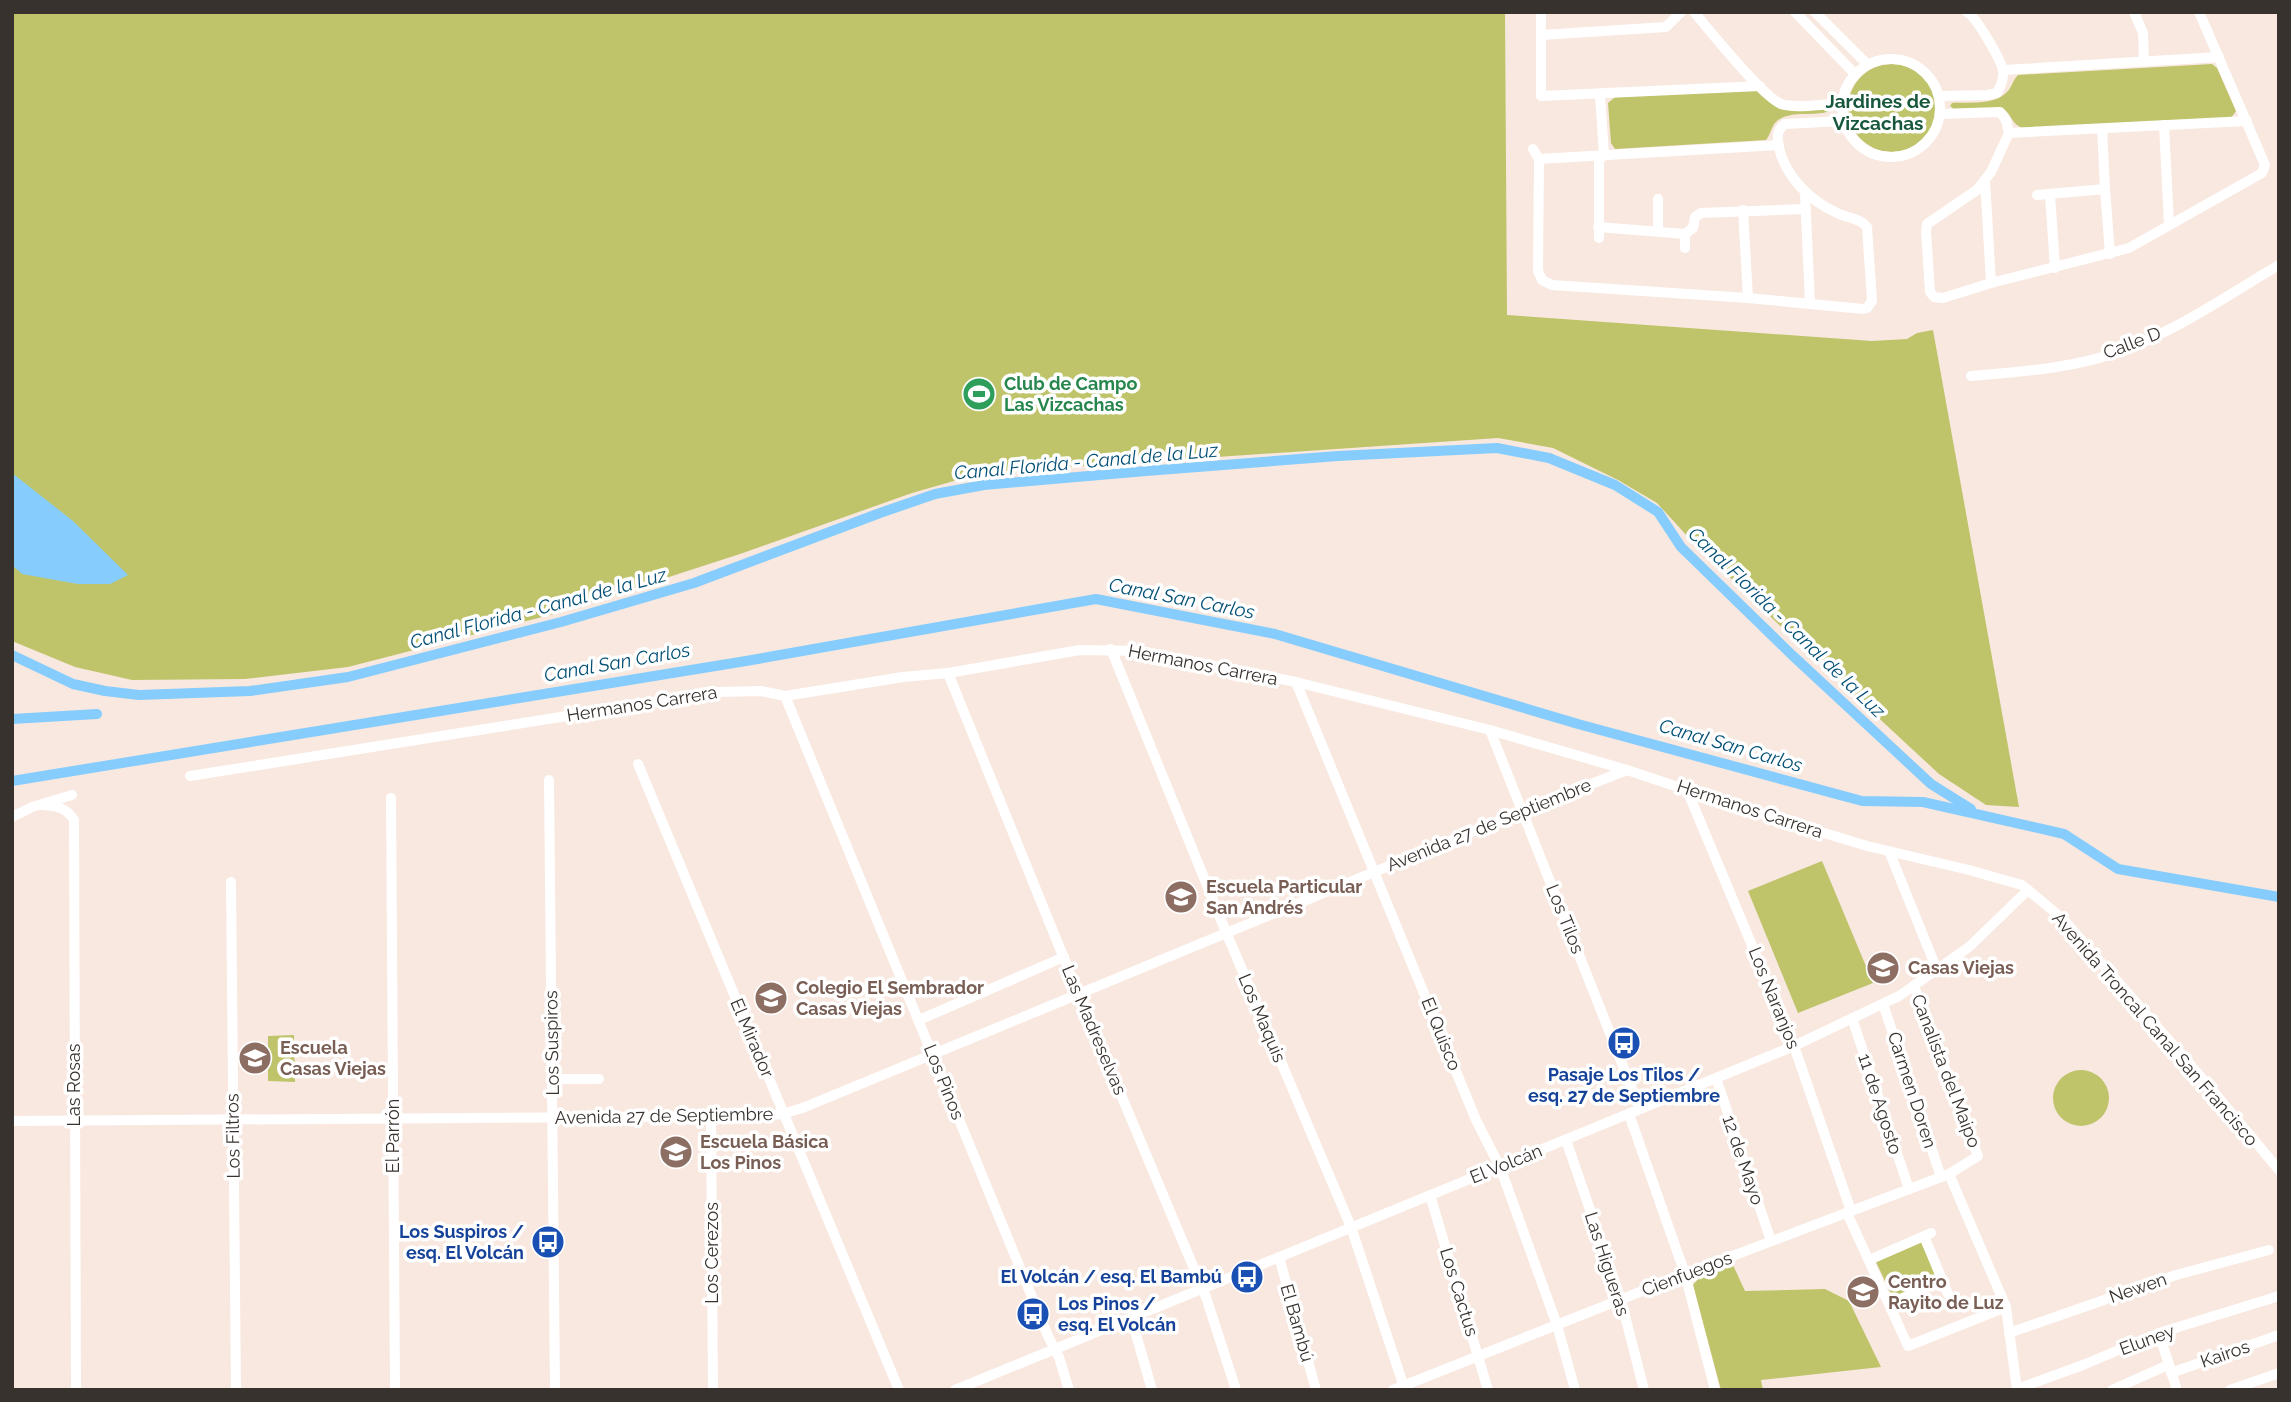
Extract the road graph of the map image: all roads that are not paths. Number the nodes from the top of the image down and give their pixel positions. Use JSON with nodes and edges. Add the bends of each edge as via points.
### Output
{"nodes":[{"id":1,"x":1541,"y":12,"type":"edge"},
{"id":2,"x":1681,"y":12,"type":"edge"},
{"id":3,"x":1693,"y":12,"type":"edge"},
{"id":4,"x":1794,"y":12,"type":"edge"},
{"id":5,"x":1815,"y":12,"type":"edge"},
{"id":6,"x":2134,"y":12,"type":"edge"},
{"id":7,"x":2199,"y":12,"type":"edge"},
{"id":8,"x":1971,"y":13,"type":"edge"},
{"id":9,"x":1541,"y":35,"type":"junction"},
{"id":10,"x":2219,"y":57,"type":"junction"},
{"id":11,"x":2144,"y":61,"type":"junction"},
{"id":12,"x":1867,"y":64,"type":"junction"},
{"id":13,"x":2003,"y":70,"type":"junction"},
{"id":14,"x":1855,"y":74,"type":"junction"},
{"id":15,"x":1760,"y":86,"type":"junction"},
{"id":16,"x":1600,"y":95,"type":"junction"},
{"id":17,"x":1939,"y":96,"type":"junction"},
{"id":18,"x":1842,"y":103,"type":"junction"},
{"id":19,"x":1940,"y":114,"type":"junction"},
{"id":20,"x":1843,"y":121,"type":"junction"},
{"id":21,"x":2247,"y":121,"type":"junction"},
{"id":22,"x":2164,"y":125,"type":"junction"},
{"id":23,"x":2102,"y":129,"type":"junction"},
{"id":24,"x":2009,"y":133,"type":"junction"},
{"id":25,"x":1779,"y":145,"type":"junction"},
{"id":26,"x":1604,"y":155,"type":"junction"},
{"id":27,"x":1985,"y":180,"type":"junction"},
{"id":28,"x":2105,"y":189,"type":"junction"},
{"id":29,"x":1805,"y":193,"type":"junction"},
{"id":30,"x":2050,"y":194,"type":"junction"},
{"id":31,"x":2037,"y":195,"type":"dead end"},
{"id":32,"x":1658,"y":198,"type":"dead end"},
{"id":33,"x":1805,"y":209,"type":"junction"},
{"id":34,"x":1743,"y":210,"type":"junction"},
{"id":35,"x":2169,"y":225,"type":"junction"},
{"id":36,"x":1658,"y":231,"type":"junction"},
{"id":37,"x":1685,"y":233,"type":"junction"},
{"id":38,"x":1685,"y":248,"type":"dead end"},
{"id":39,"x":2110,"y":254,"type":"junction"},
{"id":40,"x":2279,"y":265,"type":"edge"},
{"id":41,"x":2055,"y":268,"type":"junction"},
{"id":42,"x":1991,"y":283,"type":"junction"},
{"id":43,"x":1748,"y":298,"type":"junction"},
{"id":44,"x":1810,"y":303,"type":"junction"},
{"id":45,"x":1971,"y":376,"type":"dead end"},
{"id":46,"x":1111,"y":649,"type":"junction"},
{"id":47,"x":948,"y":673,"type":"junction"},
{"id":48,"x":1296,"y":682,"type":"junction"},
{"id":49,"x":785,"y":696,"type":"junction"},
{"id":50,"x":1490,"y":730,"type":"junction"},
{"id":51,"x":638,"y":764,"type":"dead end"},
{"id":52,"x":1627,"y":770,"type":"junction"},
{"id":53,"x":190,"y":776,"type":"dead end"},
{"id":54,"x":549,"y":780,"type":"dead end"},
{"id":55,"x":1687,"y":789,"type":"junction"},
{"id":56,"x":72,"y":795,"type":"dead end"},
{"id":57,"x":391,"y":798,"type":"dead end"},
{"id":58,"x":40,"y":805,"type":"junction"},
{"id":59,"x":1522,"y":811,"type":"junction"},
{"id":60,"x":12,"y":817,"type":"edge"},
{"id":61,"x":1889,"y":851,"type":"junction"},
{"id":62,"x":1374,"y":872,"type":"junction"},
{"id":63,"x":231,"y":881,"type":"dead end"},
{"id":64,"x":2028,"y":890,"type":"junction"},
{"id":65,"x":1226,"y":932,"type":"junction"},
{"id":66,"x":1064,"y":957,"type":"junction"},
{"id":67,"x":1937,"y":970,"type":"junction"},
{"id":68,"x":1914,"y":986,"type":"junction"},
{"id":69,"x":1079,"y":993,"type":"junction"},
{"id":70,"x":1883,"y":1003,"type":"junction"},
{"id":71,"x":1852,"y":1018,"type":"junction"},
{"id":72,"x":919,"y":1020,"type":"junction"},
{"id":73,"x":1794,"y":1046,"type":"junction"},
{"id":74,"x":932,"y":1053,"type":"junction"},
{"id":75,"x":1716,"y":1078,"type":"junction"},
{"id":76,"x":553,"y":1079,"type":"junction"},
{"id":77,"x":599,"y":1079,"type":"dead end"},
{"id":78,"x":1640,"y":1109,"type":"junction"},
{"id":79,"x":783,"y":1114,"type":"junction"},
{"id":80,"x":1629,"y":1114,"type":"junction"},
{"id":81,"x":711,"y":1117,"type":"junction"},
{"id":82,"x":553,"y":1118,"type":"junction"},
{"id":83,"x":233,"y":1119,"type":"junction"},
{"id":84,"x":393,"y":1119,"type":"junction"},
{"id":85,"x":12,"y":1121,"type":"edge"},
{"id":86,"x":74,"y":1121,"type":"junction"},
{"id":87,"x":1566,"y":1140,"type":"junction"},
{"id":88,"x":1979,"y":1156,"type":"joint"},
{"id":89,"x":1500,"y":1167,"type":"junction"},
{"id":90,"x":2279,"y":1170,"type":"edge"},
{"id":91,"x":1945,"y":1175,"type":"junction"},
{"id":92,"x":1909,"y":1189,"type":"junction"},
{"id":93,"x":1430,"y":1195,"type":"junction"},
{"id":94,"x":1849,"y":1212,"type":"junction"},
{"id":95,"x":1351,"y":1227,"type":"junction"},
{"id":96,"x":1772,"y":1241,"type":"junction"},
{"id":97,"x":2269,"y":1250,"type":"dead end"},
{"id":98,"x":1279,"y":1257,"type":"junction"},
{"id":99,"x":1869,"y":1259,"type":"junction"},
{"id":100,"x":1685,"y":1274,"type":"junction"},
{"id":101,"x":1943,"y":1280,"type":"junction"},
{"id":102,"x":1202,"y":1288,"type":"junction"},
{"id":103,"x":1948,"y":1294,"type":"dead end"},
{"id":104,"x":2279,"y":1296,"type":"edge"},
{"id":105,"x":1620,"y":1300,"type":"junction"},
{"id":106,"x":1889,"y":1304,"type":"junction"},
{"id":107,"x":2006,"y":1307,"type":"junction"},
{"id":108,"x":1131,"y":1317,"type":"junction"},
{"id":109,"x":1557,"y":1325,"type":"junction"},
{"id":110,"x":2009,"y":1333,"type":"junction"},
{"id":111,"x":2159,"y":1333,"type":"junction"},
{"id":112,"x":2279,"y":1335,"type":"edge"},
{"id":113,"x":1054,"y":1348,"type":"junction"},
{"id":114,"x":1478,"y":1356,"type":"junction"},
{"id":115,"x":2169,"y":1369,"type":"junction"},
{"id":116,"x":2279,"y":1373,"type":"edge"},
{"id":117,"x":983,"y":1378,"type":"junction"},
{"id":118,"x":1400,"y":1388,"type":"edge"},
{"id":119,"x":2017,"y":1389,"type":"edge"},
{"id":120,"x":76,"y":1390,"type":"edge"},
{"id":121,"x":236,"y":1390,"type":"edge"},
{"id":122,"x":395,"y":1390,"type":"edge"},
{"id":123,"x":555,"y":1390,"type":"edge"},
{"id":124,"x":713,"y":1390,"type":"edge"},
{"id":125,"x":899,"y":1390,"type":"edge"},
{"id":126,"x":955,"y":1390,"type":"edge"},
{"id":127,"x":986,"y":1390,"type":"edge"},
{"id":128,"x":1069,"y":1390,"type":"edge"},
{"id":129,"x":1152,"y":1390,"type":"edge"},
{"id":130,"x":1236,"y":1390,"type":"edge"},
{"id":131,"x":1316,"y":1390,"type":"edge"},
{"id":132,"x":1488,"y":1390,"type":"edge"},
{"id":133,"x":1575,"y":1390,"type":"edge"},
{"id":134,"x":1644,"y":1390,"type":"edge"},
{"id":135,"x":1715,"y":1390,"type":"edge"},
{"id":136,"x":2112,"y":1390,"type":"edge"},
{"id":137,"x":2176,"y":1390,"type":"edge"},
{"id":138,"x":2230,"y":1390,"type":"edge"}],
"edges":[{"from":1,"to":9,"type":"street"},
{"from":2,"to":9,"type":"street","via":[[1666,27]]},
{"from":3,"to":15,"type":"street"},
{"from":4,"to":14,"type":"street"},
{"from":5,"to":12,"type":"street"},
{"from":6,"to":11,"type":"street","via":[[2143,33]]},
{"from":7,"to":10,"type":"street"},
{"from":8,"to":13,"type":"street"},
{"from":9,"to":16,"type":"street","via":[[1541,96]]},
{"from":10,"to":11,"type":"street"},
{"from":10,"to":21,"type":"street"},
{"from":11,"to":13,"type":"street"},
{"from":12,"to":14,"type":"street"},
{"from":12,"to":17,"type":"street","via":[[1896,59],[1911,63],[1924,71]]},
{"from":13,"to":17,"type":"street","via":[[1997,93]]},
{"from":14,"to":18,"type":"street"},
{"from":15,"to":16,"type":"street"},
{"from":15,"to":18,"type":"street","via":[[1784,105]]},
{"from":16,"to":26,"type":"street"},
{"from":17,"to":19,"type":"street"},
{"from":18,"to":20,"type":"street"},
{"from":19,"to":20,"type":"street","via":[[1935,131],[1924,144],[1892,157],[1875,155],[1860,146]]},
{"from":19,"to":24,"type":"street","via":[[2000,112]]},
{"from":20,"to":25,"type":"street","via":[[1786,124],[1778,134]]},
{"from":21,"to":22,"type":"street"},
{"from":21,"to":35,"type":"street","via":[[2265,165],[2262,173]]},
{"from":22,"to":23,"type":"street"},
{"from":22,"to":35,"type":"street"},
{"from":23,"to":24,"type":"street"},
{"from":23,"to":28,"type":"street"},
{"from":24,"to":27,"type":"street"},
{"from":25,"to":26,"type":"street"},
{"from":25,"to":29,"type":"street"},
{"from":26,"to":36,"type":"street","via":[[1599,160],[1598,232]]},
{"from":26,"to":43,"type":"street","via":[[1536,154],[1538,271],[1542,281]]},
{"from":27,"to":42,"type":"street"},
{"from":27,"to":42,"type":"street","via":[[1958,204],[1930,220],[1926,232],[1934,297]]},
{"from":28,"to":30,"type":"street"},
{"from":28,"to":39,"type":"street"},
{"from":29,"to":33,"type":"street"},
{"from":29,"to":44,"type":"street","via":[[1866,225],[1872,301],[1863,309]]},
{"from":30,"to":31,"type":"street"},
{"from":30,"to":41,"type":"street"},
{"from":32,"to":36,"type":"street"},
{"from":33,"to":34,"type":"street"},
{"from":33,"to":44,"type":"street"},
{"from":34,"to":37,"type":"street","via":[[1701,212]]},
{"from":34,"to":43,"type":"street"},
{"from":35,"to":39,"type":"street"},
{"from":36,"to":37,"type":"street"},
{"from":37,"to":38,"type":"street"},
{"from":39,"to":41,"type":"street"},
{"from":40,"to":45,"type":"street","name":"Calle D","via":[[2187,320],[2121,351],[2052,368]]},
{"from":41,"to":42,"type":"street"},
{"from":43,"to":44,"type":"street"},
{"from":46,"to":47,"type":"street","name":"Hermanos Carrera","via":[[1080,650]]},
{"from":46,"to":48,"type":"street","name":"Hermanos Carrera"},
{"from":46,"to":65,"type":"street","name":"Los Maquis"},
{"from":47,"to":49,"type":"street","name":"Hermanos Carrera"},
{"from":47,"to":66,"type":"street","name":"Las Madreselvas"},
{"from":48,"to":50,"type":"street","name":"Hermanos Carrera"},
{"from":48,"to":62,"type":"street","name":"El Quisco"},
{"from":49,"to":53,"type":"street","name":"Hermanos Carrera","via":[[761,691],[718,692]]},
{"from":49,"to":72,"type":"street","name":"Los Pinos"},
{"from":50,"to":52,"type":"street","name":"Hermanos Carrera"},
{"from":50,"to":59,"type":"street","name":"Los Tilos"},
{"from":51,"to":79,"type":"street","name":"El Mirador"},
{"from":52,"to":55,"type":"street","name":"Hermanos Carrera"},
{"from":52,"to":59,"type":"street","name":"Avenida 27 de Septiembre"},
{"from":54,"to":76,"type":"street","name":"Los Suspiros"},
{"from":55,"to":61,"type":"street","name":"Hermanos Carrera"},
{"from":55,"to":73,"type":"street","name":"Los Naranjos"},
{"from":56,"to":58,"type":"street"},
{"from":57,"to":84,"type":"street","name":"El Parrón"},
{"from":58,"to":60,"type":"street"},
{"from":58,"to":86,"type":"street","name":"Las Rosas","via":[[62,808],[74,820]]},
{"from":59,"to":62,"type":"street","name":"Avenida 27 de Septiembre"},
{"from":59,"to":78,"type":"street","name":"Los Tilos"},
{"from":61,"to":64,"type":"street","name":"Hermanos Carrera"},
{"from":61,"to":67,"type":"street"},
{"from":62,"to":65,"type":"street","name":"Avenida 27 de Septiembre"},
{"from":62,"to":89,"type":"street","name":"El Quisco","via":[[1476,1120]]},
{"from":63,"to":83,"type":"street","name":"Los Filtros"},
{"from":64,"to":67,"type":"street","name":"El Volcán","via":[[1969,947]]},
{"from":64,"to":90,"type":"street","name":"Avenida Troncal Canal San Francisco","via":[[2063,919]]},
{"from":65,"to":69,"type":"street","name":"Avenida 27 de Septiembre"},
{"from":65,"to":95,"type":"street","name":"Los Maquis"},
{"from":66,"to":69,"type":"street","name":"Las Madreselvas"},
{"from":66,"to":72,"type":"street"},
{"from":67,"to":68,"type":"street","name":"El Volcán"},
{"from":68,"to":70,"type":"street","name":"El Volcán"},
{"from":68,"to":88,"type":"street","name":"Canalista del Maipo"},
{"from":69,"to":74,"type":"street","name":"Avenida 27 de Septiembre"},
{"from":69,"to":102,"type":"street","name":"Las Madreselvas"},
{"from":70,"to":71,"type":"street","name":"El Volcán"},
{"from":70,"to":91,"type":"street","name":"Carmen Doren"},
{"from":71,"to":73,"type":"street","name":"El Volcán"},
{"from":71,"to":92,"type":"street","name":"11 de Agosto"},
{"from":72,"to":74,"type":"street","name":"Los Pinos"},
{"from":73,"to":75,"type":"street","name":"El Volcán"},
{"from":73,"to":94,"type":"street","name":"Los Naranjos"},
{"from":74,"to":79,"type":"street","name":"Avenida 27 de Septiembre"},
{"from":74,"to":113,"type":"street","name":"Los Pinos"},
{"from":75,"to":78,"type":"street","name":"El Volcán"},
{"from":75,"to":96,"type":"street","name":"12 de Mayo"},
{"from":76,"to":77,"type":"street"},
{"from":76,"to":82,"type":"street","name":"Los Suspiros"},
{"from":78,"to":80,"type":"street","name":"El Volcán"},
{"from":79,"to":81,"type":"street","name":"Avenida 27 de Septiembre"},
{"from":79,"to":125,"type":"street","name":"El Mirador"},
{"from":80,"to":87,"type":"street","name":"El Volcán"},
{"from":80,"to":100,"type":"street"},
{"from":81,"to":82,"type":"street","name":"Avenida 27 de Septiembre"},
{"from":81,"to":124,"type":"street","name":"Los Cerezos"},
{"from":82,"to":84,"type":"street","name":"Avenida 27 de Septiembre"},
{"from":82,"to":123,"type":"street","name":"Los Suspiros"},
{"from":83,"to":84,"type":"street","name":"Avenida 27 de Septiembre"},
{"from":83,"to":86,"type":"street","name":"Avenida 27 de Septiembre"},
{"from":83,"to":121,"type":"street","name":"Los Filtros"},
{"from":84,"to":122,"type":"street","name":"El Parrón"},
{"from":85,"to":86,"type":"street","name":"Avenida 27 de Septiembre"},
{"from":86,"to":120,"type":"street","name":"Las Rosas"},
{"from":87,"to":89,"type":"street","name":"El Volcán"},
{"from":87,"to":105,"type":"street","name":"Las Higueras"},
{"from":88,"to":91,"type":"street","name":"Cienfuegos"},
{"from":89,"to":93,"type":"street","name":"El Volcán"},
{"from":89,"to":109,"type":"street","name":"El Quisco"},
{"from":91,"to":92,"type":"street","name":"Cienfuegos"},
{"from":91,"to":107,"type":"street","name":"Carmen Doren"},
{"from":92,"to":94,"type":"street","name":"Cienfuegos"},
{"from":93,"to":95,"type":"street","name":"El Volcán"},
{"from":93,"to":114,"type":"street","name":"Los Cactus"},
{"from":94,"to":96,"type":"street","name":"Cienfuegos"},
{"from":94,"to":99,"type":"street","name":"Los Naranjos"},
{"from":95,"to":98,"type":"street","name":"El Volcán"},
{"from":95,"to":118,"type":"street","name":"Los Maquis"},
{"from":96,"to":100,"type":"street","name":"Cienfuegos"},
{"from":97,"to":110,"type":"street","name":"Newen","via":[[2176,1275]]},
{"from":98,"to":102,"type":"street","name":"El Volcán"},
{"from":98,"to":131,"type":"street","name":"El Bambú"},
{"from":99,"to":101,"type":"street","via":[[1928,1235]]},
{"from":99,"to":106,"type":"street","name":"Los Naranjos"},
{"from":100,"to":105,"type":"street","name":"Cienfuegos"},
{"from":100,"to":135,"type":"street"},
{"from":101,"to":103,"type":"street"},
{"from":101,"to":106,"type":"street"},
{"from":102,"to":108,"type":"street","name":"El Volcán"},
{"from":102,"to":130,"type":"street","name":"Las Madreselvas"},
{"from":104,"to":111,"type":"street","name":"Eluney"},
{"from":105,"to":109,"type":"street","name":"Cienfuegos"},
{"from":105,"to":134,"type":"street","name":"Las Higueras"},
{"from":106,"to":107,"type":"street","name":"Los Naranjos","via":[[1908,1346]]},
{"from":107,"to":110,"type":"street","name":"Carmen Doren"},
{"from":108,"to":113,"type":"street","name":"El Volcán"},
{"from":108,"to":129,"type":"street"},
{"from":109,"to":114,"type":"street","name":"Cienfuegos"},
{"from":109,"to":133,"type":"street","name":"El Quisco"},
{"from":110,"to":119,"type":"street","name":"Carmen Doren"},
{"from":111,"to":115,"type":"street"},
{"from":111,"to":119,"type":"street","name":"Eluney"},
{"from":112,"to":115,"type":"street","name":"Kairos"},
{"from":113,"to":117,"type":"street","name":"El Volcán"},
{"from":113,"to":128,"type":"street","name":"Los Pinos"},
{"from":114,"to":118,"type":"street","name":"Cienfuegos"},
{"from":114,"to":132,"type":"street","name":"Los Cactus"},
{"from":115,"to":136,"type":"street","name":"Kairos"},
{"from":115,"to":137,"type":"street"},
{"from":116,"to":138,"type":"street"},
{"from":117,"to":126,"type":"street","name":"El Volcán"},
{"from":117,"to":127,"type":"street"}]}
